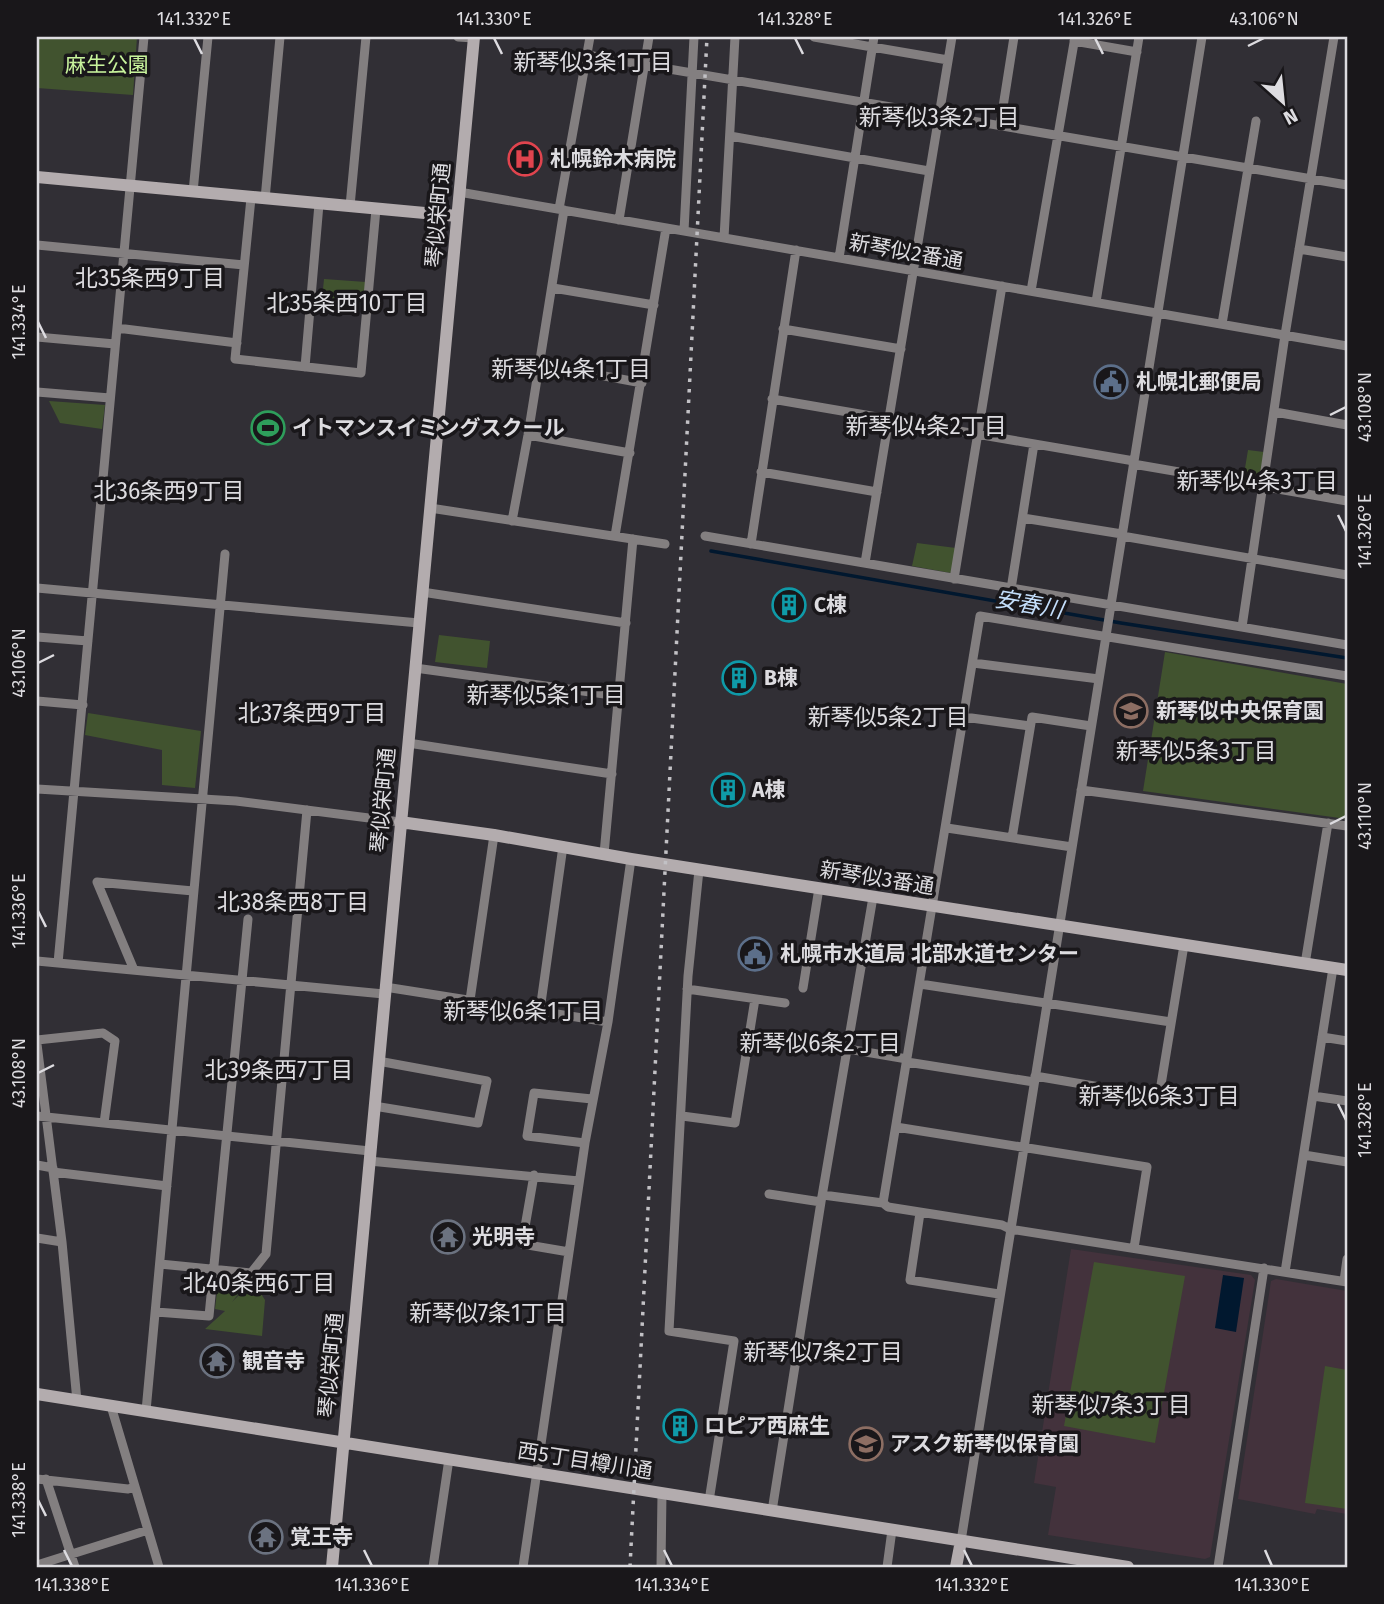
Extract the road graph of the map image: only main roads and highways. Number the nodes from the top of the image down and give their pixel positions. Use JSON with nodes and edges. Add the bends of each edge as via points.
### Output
{"nodes":[{"id":1,"x":474,"y":37,"type":"edge"},
{"id":2,"x":37,"y":177,"type":"edge"},
{"id":3,"x":457,"y":216,"type":"junction"},
{"id":4,"x":400,"y":822,"type":"junction"},
{"id":5,"x":1347,"y":970,"type":"edge"},
{"id":6,"x":37,"y":1394,"type":"edge"},
{"id":7,"x":343,"y":1443,"type":"junction"},
{"id":8,"x":961,"y":1541,"type":"junction"},
{"id":9,"x":332,"y":1567,"type":"edge"},
{"id":10,"x":956,"y":1567,"type":"edge"},
{"id":11,"x":1128,"y":1567,"type":"edge"}],
"edges":[{"from":1,"to":3,"type":"main road","name":"琴似栄町通"},
{"from":2,"to":3,"type":"main road"},
{"from":3,"to":4,"type":"main road","name":"琴似栄町通"},
{"from":4,"to":5,"type":"main road","name":"新琴似3番通"},
{"from":4,"to":7,"type":"main road","name":"琴似栄町通"},
{"from":6,"to":7,"type":"main road","name":"西5丁目樽川通"},
{"from":7,"to":8,"type":"main road","name":"西5丁目樽川通"},
{"from":7,"to":9,"type":"main road","name":"琴似栄町通"},
{"from":8,"to":10,"type":"main road"},
{"from":8,"to":11,"type":"main road","name":"西5丁目樽川通"}]}
